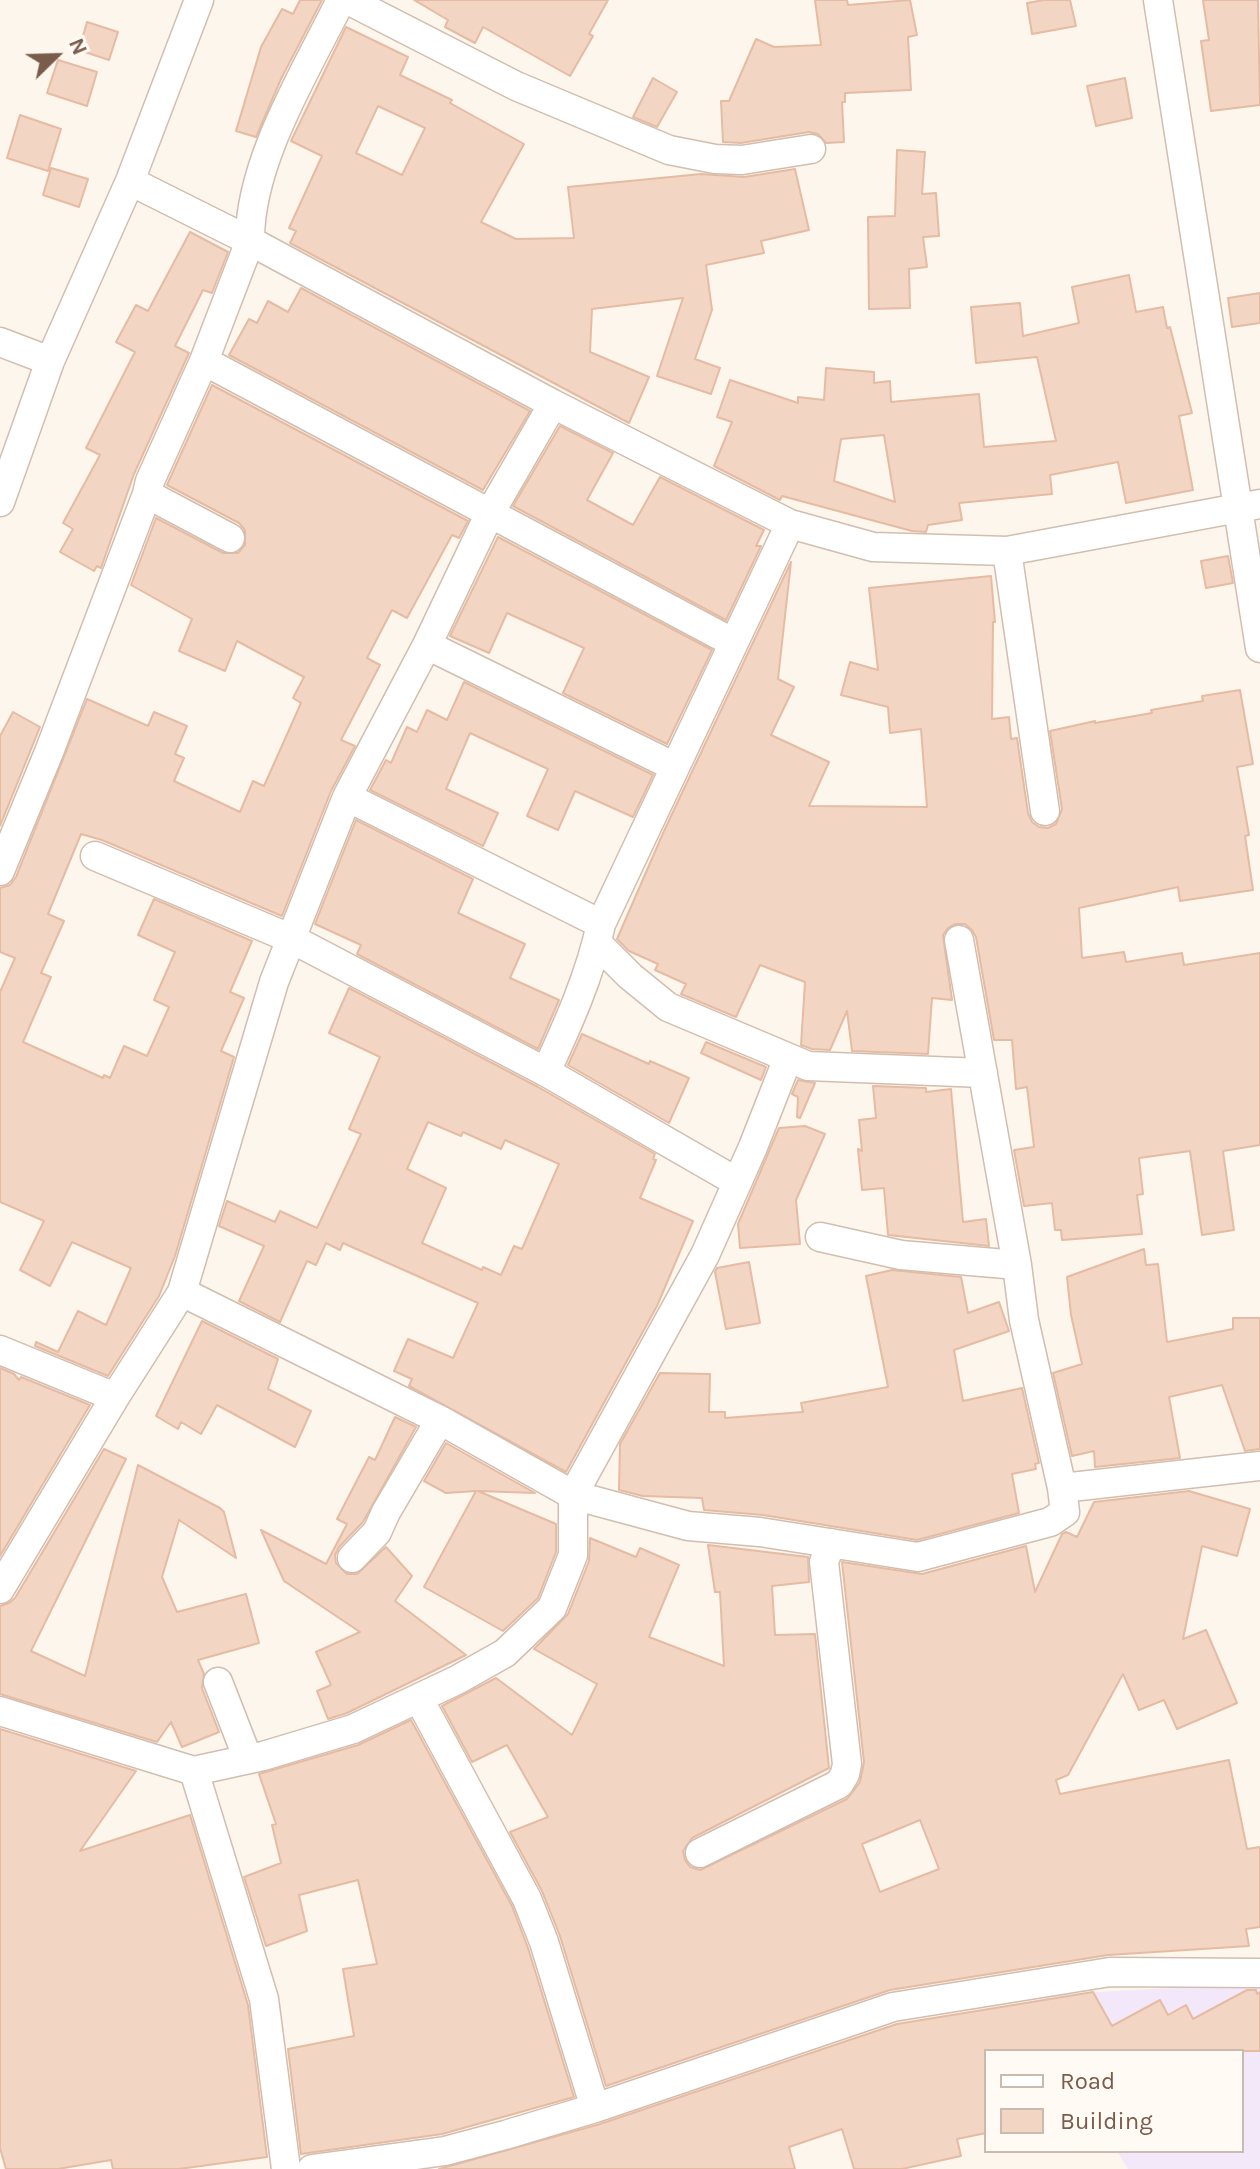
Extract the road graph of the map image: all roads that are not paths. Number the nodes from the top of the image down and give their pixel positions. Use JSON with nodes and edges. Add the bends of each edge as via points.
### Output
{"nodes":[{"id":1,"x":199,"y":0,"type":"edge"},
{"id":2,"x":341,"y":0,"type":"edge"},
{"id":3,"x":348,"y":0,"type":"edge"},
{"id":4,"x":1158,"y":0,"type":"edge"},
{"id":5,"x":811,"y":149,"type":"dead end"},
{"id":6,"x":130,"y":181,"type":"junction"},
{"id":7,"x":250,"y":241,"type":"junction"},
{"id":8,"x":0,"y":342,"type":"edge"},
{"id":9,"x":50,"y":361,"type":"junction"},
{"id":10,"x":204,"y":361,"type":"junction"},
{"id":11,"x":553,"y":404,"type":"junction"},
{"id":12,"x":147,"y":494,"type":"junction"},
{"id":13,"x":0,"y":502,"type":"edge"},
{"id":14,"x":1248,"y":505,"type":"edge"},
{"id":15,"x":490,"y":513,"type":"junction"},
{"id":16,"x":790,"y":524,"type":"junction"},
{"id":17,"x":230,"y":538,"type":"dead end"},
{"id":18,"x":1007,"y":551,"type":"junction"},
{"id":19,"x":732,"y":642,"type":"junction"},
{"id":20,"x":427,"y":645,"type":"junction"},
{"id":21,"x":1260,"y":648,"type":"edge"},
{"id":22,"x":675,"y":767,"type":"junction"},
{"id":23,"x":347,"y":797,"type":"junction"},
{"id":24,"x":1045,"y":811,"type":"dead end"},
{"id":25,"x":95,"y":856,"type":"dead end"},
{"id":26,"x":0,"y":871,"type":"edge"},
{"id":27,"x":599,"y":934,"type":"junction"},
{"id":28,"x":292,"y":939,"type":"junction"},
{"id":29,"x":959,"y":940,"type":"dead end"},
{"id":30,"x":788,"y":1058,"type":"junction"},
{"id":31,"x":546,"y":1072,"type":"junction"},
{"id":32,"x":983,"y":1073,"type":"junction"},
{"id":33,"x":737,"y":1182,"type":"junction"},
{"id":34,"x":820,"y":1237,"type":"dead end"},
{"id":35,"x":1017,"y":1265,"type":"junction"},
{"id":36,"x":182,"y":1292,"type":"junction"},
{"id":37,"x":0,"y":1350,"type":"edge"},
{"id":38,"x":115,"y":1397,"type":"junction"},
{"id":39,"x":440,"y":1420,"type":"junction"},
{"id":40,"x":1260,"y":1466,"type":"edge"},
{"id":41,"x":1062,"y":1488,"type":"junction"},
{"id":42,"x":573,"y":1495,"type":"junction"},
{"id":43,"x":831,"y":1543,"type":"junction"},
{"id":44,"x":352,"y":1558,"type":"dead end"},
{"id":45,"x":0,"y":1589,"type":"edge"},
{"id":46,"x":218,"y":1682,"type":"dead end"},
{"id":47,"x":419,"y":1699,"type":"junction"},
{"id":48,"x":0,"y":1711,"type":"edge"},
{"id":49,"x":248,"y":1759,"type":"junction"},
{"id":50,"x":194,"y":1771,"type":"junction"},
{"id":51,"x":700,"y":1853,"type":"dead end"},
{"id":52,"x":1260,"y":1973,"type":"edge"},
{"id":53,"x":595,"y":2108,"type":"junction"},
{"id":54,"x":286,"y":2169,"type":"edge"},
{"id":55,"x":312,"y":2169,"type":"edge"}],
"edges":[{"from":1,"to":6,"type":"street"},
{"from":2,"to":7,"type":"street","via":[[260,171],[249,217]]},
{"from":3,"to":5,"type":"street","via":[[516,86],[669,150],[742,160]]},
{"from":4,"to":14,"type":"street"},
{"from":6,"to":7,"type":"street"},
{"from":6,"to":9,"type":"street"},
{"from":7,"to":10,"type":"street"},
{"from":7,"to":11,"type":"street"},
{"from":8,"to":9,"type":"street"},
{"from":9,"to":13,"type":"street"},
{"from":10,"to":12,"type":"street"},
{"from":10,"to":15,"type":"street"},
{"from":11,"to":15,"type":"street"},
{"from":11,"to":16,"type":"street"},
{"from":12,"to":17,"type":"street"},
{"from":12,"to":26,"type":"street"},
{"from":14,"to":18,"type":"street"},
{"from":14,"to":21,"type":"street"},
{"from":15,"to":19,"type":"street"},
{"from":15,"to":20,"type":"street"},
{"from":16,"to":18,"type":"street","via":[[873,547]]},
{"from":16,"to":19,"type":"street"},
{"from":18,"to":24,"type":"street"},
{"from":19,"to":22,"type":"street"},
{"from":20,"to":22,"type":"street"},
{"from":20,"to":23,"type":"street"},
{"from":22,"to":27,"type":"street"},
{"from":23,"to":27,"type":"street"},
{"from":23,"to":28,"type":"street"},
{"from":25,"to":28,"type":"street"},
{"from":27,"to":30,"type":"street","via":[[630,976],[668,1007]]},
{"from":27,"to":31,"type":"street"},
{"from":28,"to":31,"type":"street"},
{"from":28,"to":36,"type":"street","via":[[274,982]]},
{"from":29,"to":32,"type":"street"},
{"from":30,"to":32,"type":"street","via":[[808,1066]]},
{"from":30,"to":33,"type":"street"},
{"from":31,"to":33,"type":"street"},
{"from":32,"to":35,"type":"street"},
{"from":33,"to":42,"type":"street","via":[[705,1255]]},
{"from":34,"to":35,"type":"street","via":[[901,1255]]},
{"from":35,"to":41,"type":"street","via":[[1024,1320]]},
{"from":36,"to":38,"type":"street"},
{"from":36,"to":39,"type":"street"},
{"from":37,"to":38,"type":"street"},
{"from":38,"to":45,"type":"street"},
{"from":39,"to":42,"type":"street"},
{"from":39,"to":44,"type":"street","via":[[377,1532]]},
{"from":40,"to":41,"type":"street"},
{"from":41,"to":43,"type":"street","via":[[1065,1512],[1050,1522],[987,1541],[918,1557]]},
{"from":42,"to":43,"type":"street","via":[[688,1526]]},
{"from":42,"to":47,"type":"street","via":[[573,1555],[552,1608],[505,1653]]},
{"from":43,"to":51,"type":"street","via":[[824,1562],[845,1774],[839,1784]]},
{"from":46,"to":49,"type":"street"},
{"from":47,"to":49,"type":"street","via":[[353,1729]]},
{"from":47,"to":53,"type":"street","via":[[527,1899]]},
{"from":48,"to":50,"type":"street"},
{"from":49,"to":50,"type":"street"},
{"from":50,"to":54,"type":"street","via":[[264,1999]]},
{"from":52,"to":53,"type":"street","via":[[1110,1972],[893,2007]]},
{"from":53,"to":55,"type":"street","via":[[445,2151]]}]}
